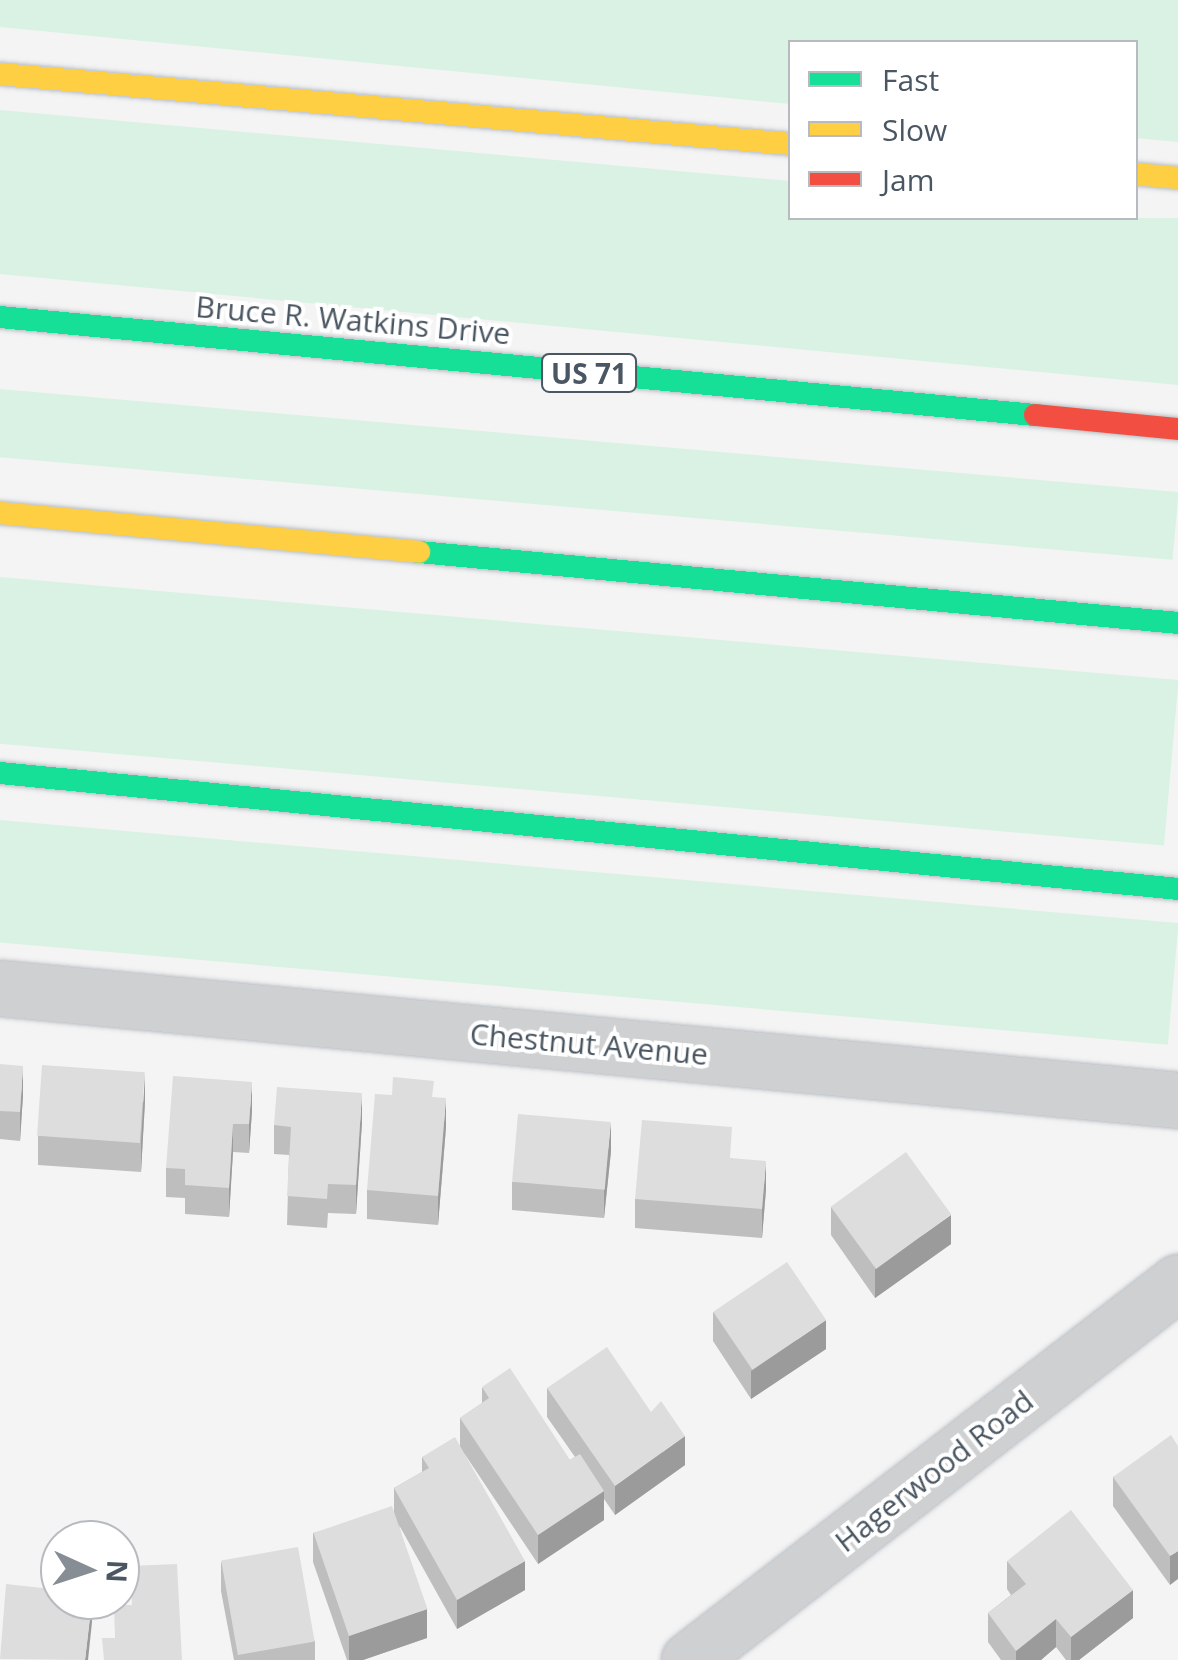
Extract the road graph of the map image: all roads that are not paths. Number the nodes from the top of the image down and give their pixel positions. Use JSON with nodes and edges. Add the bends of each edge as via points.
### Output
{"nodes":[{"id":1,"x":0,"y":74,"type":"edge"},
{"id":2,"x":788,"y":144,"type":"edge"},
{"id":3,"x":1138,"y":174,"type":"edge"},
{"id":4,"x":1178,"y":178,"type":"edge"},
{"id":5,"x":0,"y":316,"type":"edge"},
{"id":6,"x":1178,"y":429,"type":"edge"},
{"id":7,"x":0,"y":513,"type":"edge"},
{"id":8,"x":1178,"y":623,"type":"edge"},
{"id":9,"x":0,"y":773,"type":"edge"},
{"id":10,"x":1178,"y":889,"type":"edge"},
{"id":11,"x":0,"y":988,"type":"edge"},
{"id":12,"x":1178,"y":1100,"type":"edge"},
{"id":13,"x":1178,"y":1282,"type":"edge"},
{"id":14,"x":689,"y":1660,"type":"edge"}],
"edges":[{"from":1,"to":2,"type":"highway"},
{"from":3,"to":4,"type":"highway"},
{"from":5,"to":6,"type":"highway","name":"Bruce R. Watkins Drive","number":"US 71"},
{"from":7,"to":8,"type":"highway"},
{"from":9,"to":10,"type":"highway"},
{"from":11,"to":12,"type":"street","name":"Chestnut Avenue"},
{"from":13,"to":14,"type":"street","name":"Hagerwood Road"}]}
